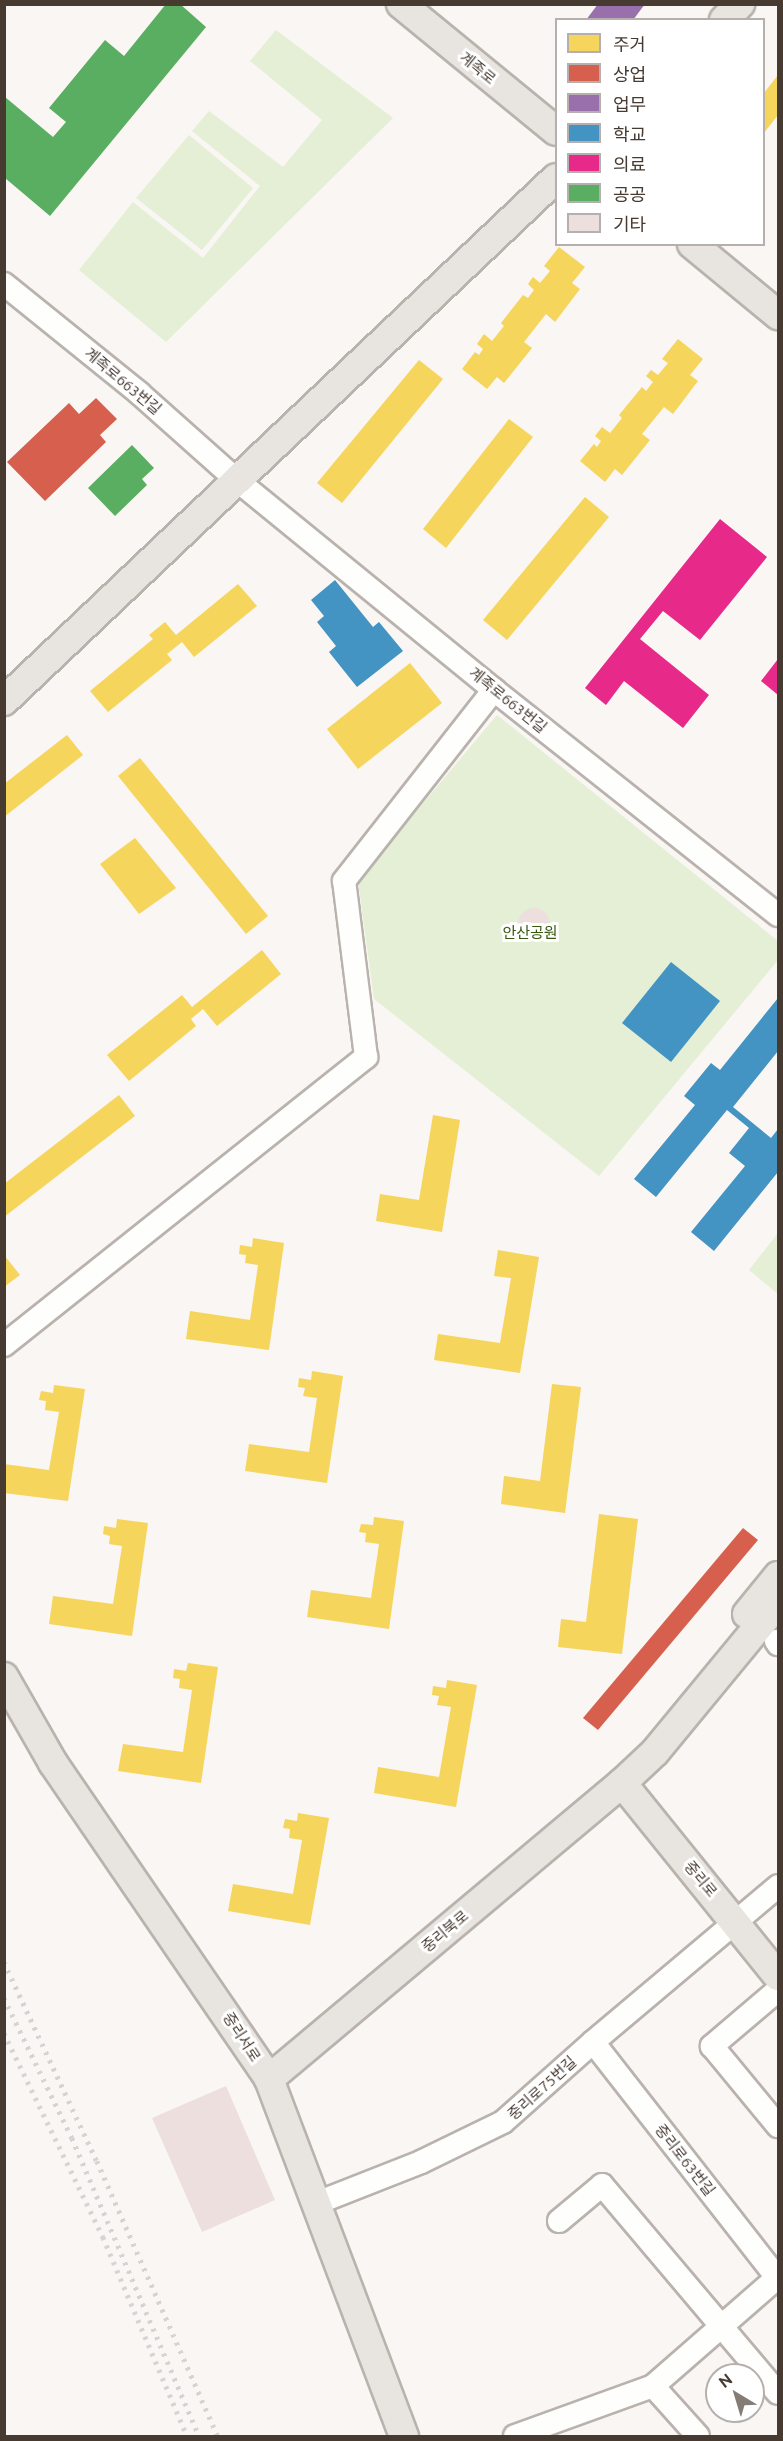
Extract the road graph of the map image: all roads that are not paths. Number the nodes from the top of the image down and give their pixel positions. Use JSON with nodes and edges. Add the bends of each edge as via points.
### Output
{"nodes":[{"id":1,"x":401,"y":4,"type":"edge"},
{"id":2,"x":740,"y":4,"type":"edge"},
{"id":3,"x":726,"y":18,"type":"edge"},
{"id":4,"x":555,"y":130,"type":"edge"},
{"id":5,"x":555,"y":179,"type":"edge"},
{"id":6,"x":528,"y":207,"type":"junction"},
{"id":7,"x":555,"y":208,"type":"edge"},
{"id":8,"x":694,"y":246,"type":"edge"},
{"id":9,"x":4,"y":284,"type":"edge"},
{"id":10,"x":778,"y":315,"type":"edge"},
{"id":11,"x":239,"y":482,"type":"junction"},
{"id":12,"x":494,"y":690,"type":"junction"},
{"id":13,"x":4,"y":702,"type":"edge"},
{"id":14,"x":778,"y":915,"type":"edge"},
{"id":15,"x":4,"y":1345,"type":"edge"},
{"id":16,"x":778,"y":1576,"type":"edge"},
{"id":17,"x":778,"y":1603,"type":"edge"},
{"id":18,"x":4,"y":1677,"type":"edge"},
{"id":19,"x":622,"y":1783,"type":"junction"},
{"id":20,"x":778,"y":1886,"type":"edge"},
{"id":21,"x":736,"y":1922,"type":"junction"},
{"id":22,"x":778,"y":1976,"type":"edge"},
{"id":23,"x":778,"y":1990,"type":"edge"},
{"id":24,"x":593,"y":2042,"type":"junction"},
{"id":25,"x":269,"y":2079,"type":"junction"},
{"id":26,"x":778,"y":2126,"type":"edge"},
{"id":27,"x":317,"y":2203,"type":"junction"},
{"id":28,"x":559,"y":2221,"type":"dead end"},
{"id":29,"x":778,"y":2278,"type":"edge"},
{"id":30,"x":721,"y":2327,"type":"junction"},
{"id":31,"x":653,"y":2386,"type":"junction"},
{"id":32,"x":778,"y":2393,"type":"edge"},
{"id":33,"x":404,"y":2436,"type":"edge"},
{"id":34,"x":515,"y":2436,"type":"edge"},
{"id":35,"x":699,"y":2436,"type":"edge"}],
"edges":[{"from":1,"to":4,"type":"main road","name":"계족로"},
{"from":2,"to":3,"type":"main road"},
{"from":5,"to":6,"type":"main road"},
{"from":6,"to":7,"type":"main road"},
{"from":6,"to":11,"type":"main road"},
{"from":8,"to":10,"type":"main road"},
{"from":9,"to":11,"type":"street","name":"계족로663번길","via":[[139,393]]},
{"from":11,"to":12,"type":"street","name":"계족로663번길"},
{"from":11,"to":13,"type":"main road"},
{"from":12,"to":14,"type":"street","name":"계족로663번길"},
{"from":12,"to":15,"type":"street","via":[[344,881],[366,1057]]},
{"from":16,"to":19,"type":"main road","name":"중리북로","via":[[642,1742]]},
{"from":17,"to":19,"type":"main road","name":"중리북로","via":[[655,1752]]},
{"from":18,"to":25,"type":"main road","name":"중리서로","via":[[53,1763]]},
{"from":19,"to":21,"type":"main road","name":"중리로"},
{"from":19,"to":25,"type":"main road","name":"중리북로"},
{"from":20,"to":21,"type":"street","name":"중리로75번길"},
{"from":21,"to":22,"type":"main road","name":"중리로"},
{"from":21,"to":24,"type":"street","name":"중리로75번길"},
{"from":23,"to":26,"type":"street","via":[[712,2046]]},
{"from":24,"to":27,"type":"street","name":"중리로75번길","via":[[503,2122],[421,2162]]},
{"from":24,"to":29,"type":"street","name":"중리로63번길"},
{"from":25,"to":27,"type":"main road","name":"중리서로"},
{"from":27,"to":33,"type":"main road","name":"중리서로"},
{"from":28,"to":30,"type":"street","via":[[602,2185]]},
{"from":29,"to":30,"type":"street","name":"중리로63번길"},
{"from":30,"to":31,"type":"street","name":"중리로63번길"},
{"from":30,"to":32,"type":"street"},
{"from":31,"to":34,"type":"street","name":"중리로63번길"},
{"from":31,"to":35,"type":"street"}]}
